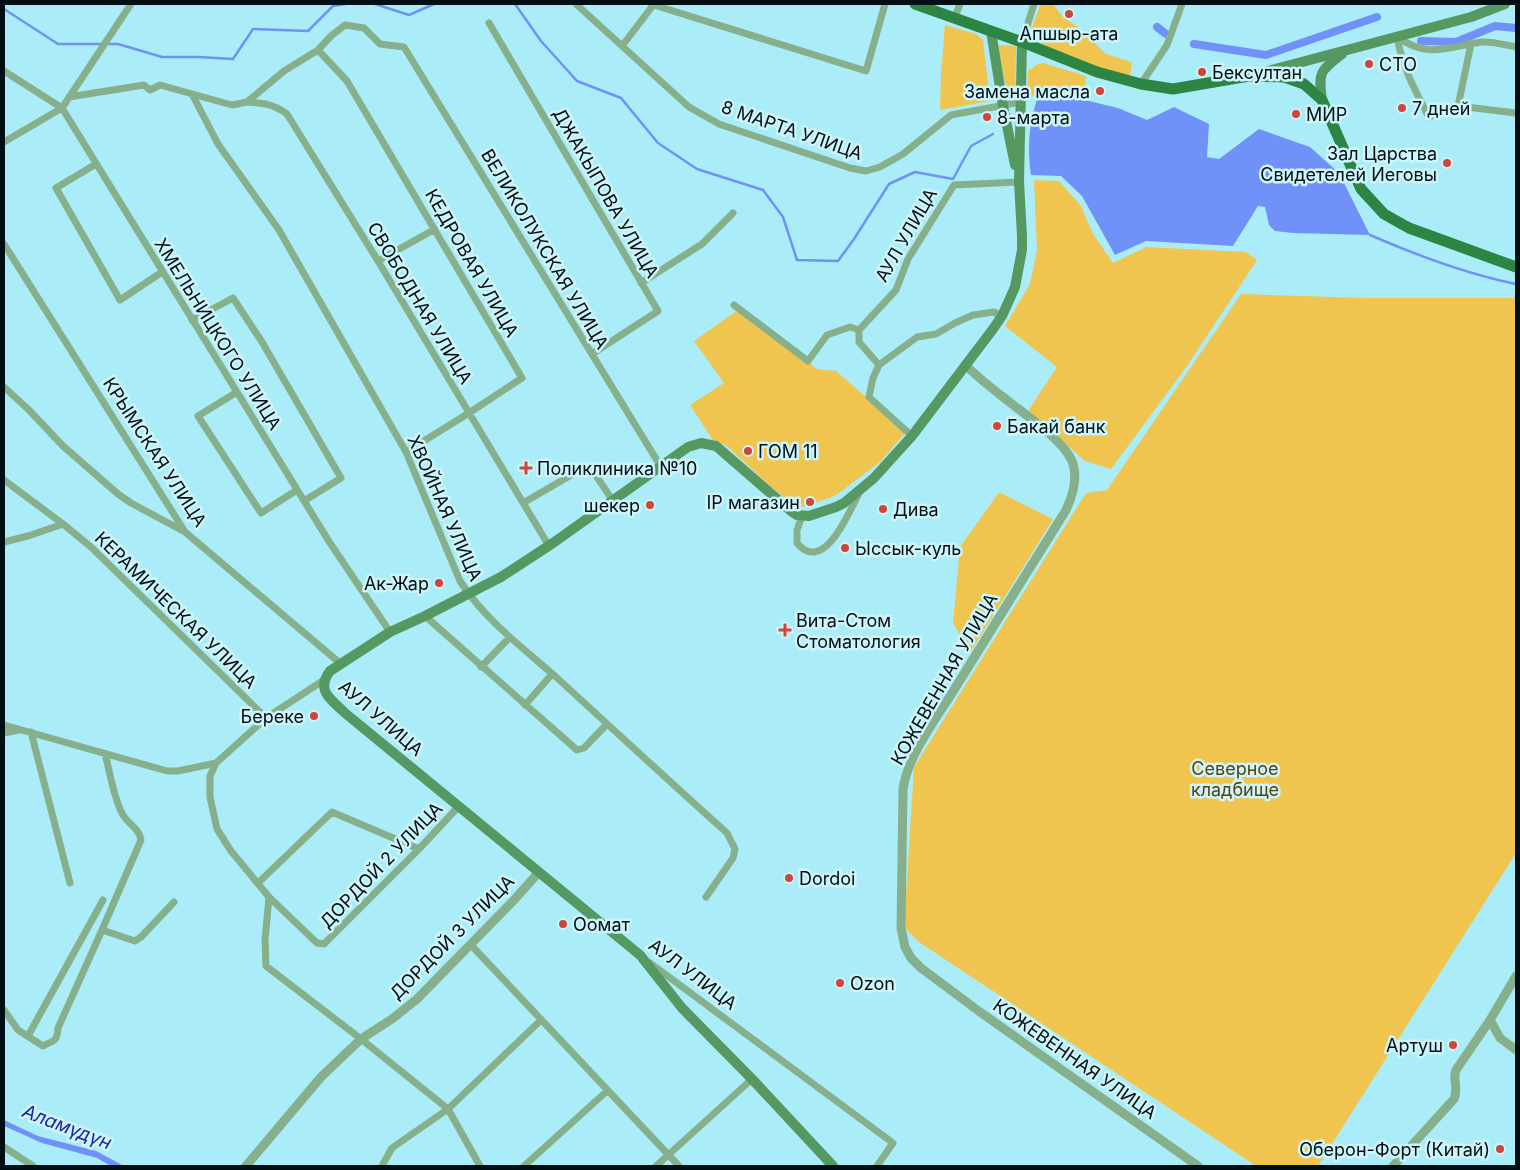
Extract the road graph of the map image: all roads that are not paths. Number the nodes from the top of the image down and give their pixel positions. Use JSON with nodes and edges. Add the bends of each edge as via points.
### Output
{"nodes":[{"id":1,"x":131,"y":4,"type":"edge"},
{"id":2,"x":576,"y":4,"type":"edge"},
{"id":3,"x":654,"y":4,"type":"edge"},
{"id":4,"x":885,"y":4,"type":"edge"},
{"id":5,"x":915,"y":4,"type":"edge"},
{"id":6,"x":960,"y":4,"type":"edge"},
{"id":7,"x":1034,"y":4,"type":"edge"},
{"id":8,"x":1182,"y":4,"type":"edge"},
{"id":9,"x":1505,"y":4,"type":"edge"},
{"id":10,"x":955,"y":17,"type":"junction"},
{"id":11,"x":489,"y":23,"type":"dead end"},
{"id":12,"x":992,"y":31,"type":"junction"},
{"id":13,"x":1397,"y":38,"type":"junction"},
{"id":14,"x":1022,"y":42,"type":"junction"},
{"id":15,"x":1471,"y":44,"type":"junction"},
{"id":16,"x":622,"y":46,"type":"junction"},
{"id":17,"x":1516,"y":47,"type":"edge"},
{"id":18,"x":318,"y":50,"type":"junction"},
{"id":19,"x":1345,"y":51,"type":"junction"},
{"id":20,"x":4,"y":71,"type":"edge"},
{"id":21,"x":1249,"y":76,"type":"junction"},
{"id":22,"x":1141,"y":84,"type":"junction"},
{"id":23,"x":192,"y":94,"type":"junction"},
{"id":24,"x":69,"y":98,"type":"junction"},
{"id":25,"x":1322,"y":100,"type":"junction"},
{"id":26,"x":247,"y":102,"type":"junction"},
{"id":27,"x":1022,"y":102,"type":"junction"},
{"id":28,"x":1003,"y":106,"type":"junction"},
{"id":29,"x":1458,"y":106,"type":"junction"},
{"id":30,"x":62,"y":108,"type":"junction"},
{"id":31,"x":1516,"y":113,"type":"edge"},
{"id":32,"x":4,"y":142,"type":"edge"},
{"id":33,"x":96,"y":164,"type":"junction"},
{"id":34,"x":1019,"y":182,"type":"junction"},
{"id":35,"x":733,"y":213,"type":"dead end"},
{"id":36,"x":435,"y":229,"type":"junction"},
{"id":37,"x":4,"y":244,"type":"edge"},
{"id":38,"x":378,"y":261,"type":"junction"},
{"id":39,"x":1516,"y":267,"type":"edge"},
{"id":40,"x":162,"y":272,"type":"junction"},
{"id":41,"x":641,"y":283,"type":"junction"},
{"id":42,"x":734,"y":305,"type":"dead end"},
{"id":43,"x":1002,"y":316,"type":"junction"},
{"id":44,"x":192,"y":320,"type":"junction"},
{"id":45,"x":859,"y":330,"type":"junction"},
{"id":46,"x":592,"y":354,"type":"junction"},
{"id":47,"x":879,"y":365,"type":"junction"},
{"id":48,"x":965,"y":365,"type":"junction"},
{"id":49,"x":4,"y":388,"type":"edge"},
{"id":50,"x":237,"y":392,"type":"junction"},
{"id":51,"x":469,"y":414,"type":"junction"},
{"id":52,"x":912,"y":436,"type":"junction"},
{"id":53,"x":406,"y":452,"type":"junction"},
{"id":54,"x":661,"y":467,"type":"junction"},
{"id":55,"x":4,"y":480,"type":"edge"},
{"id":56,"x":297,"y":490,"type":"junction"},
{"id":57,"x":860,"y":491,"type":"junction"},
{"id":58,"x":304,"y":501,"type":"junction"},
{"id":59,"x":613,"y":501,"type":"junction"},
{"id":60,"x":523,"y":503,"type":"junction"},
{"id":61,"x":802,"y":516,"type":"junction"},
{"id":62,"x":63,"y":524,"type":"junction"},
{"id":63,"x":185,"y":532,"type":"junction"},
{"id":64,"x":4,"y":542,"type":"edge"},
{"id":65,"x":549,"y":546,"type":"junction"},
{"id":66,"x":468,"y":595,"type":"junction"},
{"id":67,"x":425,"y":616,"type":"junction"},
{"id":68,"x":390,"y":632,"type":"junction"},
{"id":69,"x":509,"y":638,"type":"junction"},
{"id":70,"x":341,"y":664,"type":"junction"},
{"id":71,"x":482,"y":667,"type":"junction"},
{"id":72,"x":552,"y":674,"type":"junction"},
{"id":73,"x":324,"y":680,"type":"junction"},
{"id":74,"x":525,"y":705,"type":"junction"},
{"id":75,"x":266,"y":718,"type":"junction"},
{"id":76,"x":606,"y":724,"type":"junction"},
{"id":77,"x":4,"y":725,"type":"edge"},
{"id":78,"x":19,"y":730,"type":"junction"},
{"id":79,"x":31,"y":732,"type":"junction"},
{"id":80,"x":4,"y":733,"type":"edge"},
{"id":81,"x":105,"y":754,"type":"junction"},
{"id":82,"x":216,"y":763,"type":"junction"},
{"id":83,"x":459,"y":806,"type":"junction"},
{"id":84,"x":419,"y":849,"type":"junction"},
{"id":85,"x":539,"y":872,"type":"junction"},
{"id":86,"x":70,"y":883,"type":"dead end"},
{"id":87,"x":258,"y":883,"type":"junction"},
{"id":88,"x":269,"y":897,"type":"junction"},
{"id":89,"x":706,"y":897,"type":"dead end"},
{"id":90,"x":103,"y":900,"type":"dead end"},
{"id":91,"x":174,"y":902,"type":"dead end"},
{"id":92,"x":102,"y":930,"type":"junction"},
{"id":93,"x":470,"y":945,"type":"junction"},
{"id":94,"x":640,"y":955,"type":"junction"},
{"id":95,"x":1516,"y":976,"type":"edge"},
{"id":96,"x":4,"y":1010,"type":"edge"},
{"id":97,"x":541,"y":1020,"type":"junction"},
{"id":98,"x":1490,"y":1020,"type":"junction"},
{"id":99,"x":28,"y":1036,"type":"junction"},
{"id":100,"x":360,"y":1039,"type":"junction"},
{"id":101,"x":1516,"y":1050,"type":"edge"},
{"id":102,"x":752,"y":1079,"type":"junction"},
{"id":103,"x":607,"y":1091,"type":"junction"},
{"id":104,"x":448,"y":1109,"type":"junction"},
{"id":105,"x":4,"y":1147,"type":"edge"},
{"id":106,"x":668,"y":1155,"type":"junction"},
{"id":107,"x":383,"y":1164,"type":"dead end"},
{"id":108,"x":33,"y":1166,"type":"edge"},
{"id":109,"x":246,"y":1166,"type":"edge"},
{"id":110,"x":480,"y":1166,"type":"edge"},
{"id":111,"x":524,"y":1166,"type":"edge"},
{"id":112,"x":656,"y":1166,"type":"edge"},
{"id":113,"x":679,"y":1166,"type":"edge"},
{"id":114,"x":833,"y":1166,"type":"edge"},
{"id":115,"x":877,"y":1166,"type":"edge"},
{"id":116,"x":1198,"y":1166,"type":"edge"},
{"id":117,"x":1393,"y":1166,"type":"edge"}],
"edges":[{"from":1,"to":24,"type":"street"},
{"from":2,"to":16,"type":"street","name":"8 МАРТА УЛИЦА"},
{"from":3,"to":4,"type":"street","via":[[866,71]]},
{"from":3,"to":16,"type":"street"},
{"from":5,"to":10,"type":"main road"},
{"from":6,"to":10,"type":"street"},
{"from":7,"to":14,"type":"street"},
{"from":8,"to":22,"type":"street","via":[[1167,45]]},
{"from":9,"to":13,"type":"main road","via":[[1471,18]]},
{"from":10,"to":12,"type":"main road"},
{"from":11,"to":41,"type":"street","name":"ДЖАКЫПОВА УЛИЦА"},
{"from":12,"to":14,"type":"main road"},
{"from":12,"to":28,"type":"main road"},
{"from":13,"to":15,"type":"street","via":[[1425,50]]},
{"from":13,"to":19,"type":"main road"},
{"from":13,"to":29,"type":"street","via":[[1411,84],[1429,117]]},
{"from":14,"to":22,"type":"main road","via":[[1097,72]]},
{"from":14,"to":27,"type":"main road"},
{"from":15,"to":17,"type":"street","via":[[1483,42]]},
{"from":15,"to":29,"type":"street"},
{"from":16,"to":28,"type":"street","name":"8 МАРТА УЛИЦА","via":[[689,107],[719,124],[866,171],[903,154],[951,116]]},
{"from":18,"to":26,"type":"street","via":[[284,71]]},
{"from":18,"to":36,"type":"street","name":"КЕДРОВАЯ УЛИЦА","via":[[347,81]]},
{"from":18,"to":46,"type":"street","name":"ВЕЛИКОЛУКСКАЯ УЛИЦА","via":[[345,25],[364,28],[380,44],[404,47]]},
{"from":19,"to":21,"type":"main road"},
{"from":19,"to":25,"type":"main road","via":[[1323,68],[1320,82]]},
{"from":20,"to":30,"type":"street","name":"ХМЕЛЬНИЦКОГО УЛИЦА"},
{"from":21,"to":22,"type":"main road","via":[[1172,89]]},
{"from":21,"to":25,"type":"main road","via":[[1284,76],[1304,84]]},
{"from":23,"to":24,"type":"street","via":[[160,85],[150,90],[144,85]]},
{"from":23,"to":26,"type":"street","via":[[232,106]]},
{"from":23,"to":53,"type":"street","name":"ХВОЙНАЯ УЛИЦА","via":[[218,144],[279,230]]},
{"from":24,"to":30,"type":"street"},
{"from":25,"to":39,"type":"main road","via":[[1361,189],[1384,214],[1409,228]]},
{"from":26,"to":38,"type":"street","name":"СВОБОДНАЯ УЛИЦА","via":[[266,103],[287,114]]},
{"from":27,"to":28,"type":"street","name":"8 МАРТА УЛИЦА"},
{"from":27,"to":34,"type":"main road"},
{"from":28,"to":34,"type":"main road"},
{"from":29,"to":31,"type":"street"},
{"from":30,"to":32,"type":"street"},
{"from":30,"to":33,"type":"street","name":"ХМЕЛЬНИЦКОГО УЛИЦА"},
{"from":33,"to":40,"type":"street","name":"ХМЕЛЬНИЦКОГО УЛИЦА"},
{"from":33,"to":40,"type":"street","via":[[56,188],[120,300]]},
{"from":34,"to":43,"type":"main road","via":[[1022,250],[1015,287]]},
{"from":34,"to":45,"type":"street","name":"АУЛ УЛИЦА","via":[[954,185],[908,259],[896,290]]},
{"from":35,"to":41,"type":"street","via":[[702,244]]},
{"from":36,"to":38,"type":"street"},
{"from":36,"to":51,"type":"street","name":"КЕДРОВАЯ УЛИЦА","via":[[522,378]]},
{"from":37,"to":63,"type":"street","name":"КРЫМСКАЯ УЛИЦА"},
{"from":38,"to":51,"type":"street","name":"СВОБОДНАЯ УЛИЦА"},
{"from":40,"to":44,"type":"street","name":"ХМЕЛЬНИЦКОГО УЛИЦА"},
{"from":41,"to":46,"type":"street","name":"ДЖАКЫПОВА УЛИЦА","via":[[658,310]]},
{"from":42,"to":45,"type":"street","via":[[808,361],[826,334],[850,327]]},
{"from":43,"to":47,"type":"street","via":[[994,312],[973,315],[936,334],[917,337]]},
{"from":43,"to":48,"type":"main road"},
{"from":44,"to":50,"type":"street","name":"ХМЕЛЬНИЦКОГО УЛИЦА"},
{"from":44,"to":58,"type":"street","via":[[233,298],[262,342],[342,478]]},
{"from":45,"to":47,"type":"street","via":[[859,342]]},
{"from":46,"to":54,"type":"street","name":"ВЕЛИКОЛУКСКАЯ УЛИЦА"},
{"from":47,"to":52,"type":"street","via":[[869,397]]},
{"from":48,"to":52,"type":"main road"},
{"from":48,"to":116,"type":"street","name":"КОЖЕВЕННАЯ УЛИЦА","via":[[1064,449],[1073,466],[1074,482],[1066,510],[913,757],[907,772],[903,789],[900,914],[903,939],[908,953],[920,968]]},
{"from":49,"to":63,"type":"street","via":[[30,410],[62,446],[118,494]]},
{"from":50,"to":56,"type":"street","name":"ХМЕЛЬНИЦКОГО УЛИЦА"},
{"from":50,"to":56,"type":"street","via":[[198,416],[260,512]]},
{"from":51,"to":53,"type":"street","name":"КЕДРОВАЯ УЛИЦА"},
{"from":51,"to":60,"type":"street","name":"СВОБОДНАЯ УЛИЦА"},
{"from":52,"to":57,"type":"main road"},
{"from":53,"to":66,"type":"street","name":"ХВОЙНАЯ УЛИЦА"},
{"from":54,"to":59,"type":"main road","name":"АУЛ УЛИЦА"},
{"from":54,"to":61,"type":"main road","name":"АУЛ УЛИЦА","via":[[688,447],[710,444],[721,449],[791,511]]},
{"from":55,"to":62,"type":"street","name":"КЕРАМИЧЕСКАЯ УЛИЦА"},
{"from":56,"to":58,"type":"street","name":"ХМЕЛЬНИЦКОГО УЛИЦА"},
{"from":57,"to":61,"type":"main road","via":[[836,508]]},
{"from":57,"to":61,"type":"street","via":[[840,530],[822,549],[814,552],[801,548],[796,530]]},
{"from":58,"to":68,"type":"street","name":"ХМЕЛЬНИЦКОГО УЛИЦА"},
{"from":59,"to":60,"type":"street","via":[[591,468],[585,467]]},
{"from":59,"to":65,"type":"main road","name":"АУЛ УЛИЦА"},
{"from":60,"to":65,"type":"street","name":"СВОБОДНАЯ УЛИЦА"},
{"from":62,"to":64,"type":"street"},
{"from":62,"to":75,"type":"street","name":"КЕРАМИЧЕСКАЯ УЛИЦА"},
{"from":63,"to":70,"type":"street","name":"КРЫМСКАЯ УЛИЦА"},
{"from":65,"to":66,"type":"main road","name":"АУЛ УЛИЦА","via":[[501,578]]},
{"from":66,"to":67,"type":"main road","name":"АУЛ УЛИЦА"},
{"from":66,"to":69,"type":"street","name":"ХВОЙНАЯ УЛИЦА"},
{"from":67,"to":68,"type":"main road","name":"АУЛ УЛИЦА"},
{"from":67,"to":71,"type":"street"},
{"from":68,"to":70,"type":"main road","name":"АУЛ УЛИЦА"},
{"from":69,"to":71,"type":"street"},
{"from":69,"to":72,"type":"street","name":"ХВОЙНАЯ УЛИЦА"},
{"from":70,"to":73,"type":"main road","name":"АУЛ УЛИЦА"},
{"from":71,"to":74,"type":"street"},
{"from":72,"to":74,"type":"street"},
{"from":72,"to":76,"type":"street","name":"ХВОЙНАЯ УЛИЦА"},
{"from":73,"to":75,"type":"street"},
{"from":73,"to":83,"type":"main road","name":"АУЛ УЛИЦА","via":[[326,694],[334,702]]},
{"from":74,"to":76,"type":"street","via":[[577,750],[584,748]]},
{"from":75,"to":82,"type":"street"},
{"from":76,"to":89,"type":"street","name":"ХВОЙНАЯ УЛИЦА","via":[[727,833],[735,849],[733,858]]},
{"from":77,"to":78,"type":"street"},
{"from":78,"to":79,"type":"street"},
{"from":78,"to":80,"type":"street"},
{"from":79,"to":81,"type":"street"},
{"from":79,"to":86,"type":"street"},
{"from":81,"to":82,"type":"street","via":[[167,771]]},
{"from":81,"to":92,"type":"street","via":[[118,806],[124,818],[138,830],[141,840]]},
{"from":82,"to":87,"type":"street","via":[[210,776],[210,797],[217,829]]},
{"from":83,"to":84,"type":"street","name":"ДОРДОЙ 2 УЛИЦА"},
{"from":83,"to":85,"type":"main road","name":"АУЛ УЛИЦА"},
{"from":84,"to":87,"type":"street","via":[[332,812]]},
{"from":84,"to":88,"type":"street","name":"ДОРДОЙ 2 УЛИЦА","via":[[324,944],[317,943]]},
{"from":85,"to":93,"type":"street","name":"ДОРДОЙ 3 УЛИЦА"},
{"from":85,"to":94,"type":"main road","name":"АУЛ УЛИЦА"},
{"from":87,"to":88,"type":"street"},
{"from":88,"to":100,"type":"street","via":[[266,966]]},
{"from":90,"to":99,"type":"street"},
{"from":91,"to":92,"type":"street","via":[[134,941]]},
{"from":92,"to":99,"type":"street","via":[[54,1042],[43,1046]]},
{"from":93,"to":97,"type":"street"},
{"from":93,"to":100,"type":"street","name":"ДОРДОЙ 3 УЛИЦА","via":[[417,999]]},
{"from":94,"to":102,"type":"main road","via":[[682,1008]]},
{"from":94,"to":115,"type":"street","name":"АУЛ УЛИЦА","via":[[892,1143]]},
{"from":95,"to":98,"type":"street"},
{"from":96,"to":99,"type":"street","via":[[18,1030]]},
{"from":97,"to":103,"type":"street"},
{"from":97,"to":104,"type":"street"},
{"from":98,"to":101,"type":"street","via":[[1500,1038]]},
{"from":98,"to":117,"type":"street","via":[[1454,1074],[1457,1088],[1454,1099]]},
{"from":100,"to":104,"type":"street"},
{"from":100,"to":109,"type":"street","name":"ДОРДОЙ 3 УЛИЦА","via":[[303,1097]]},
{"from":102,"to":106,"type":"street"},
{"from":102,"to":114,"type":"main road"},
{"from":103,"to":106,"type":"street"},
{"from":103,"to":111,"type":"street"},
{"from":104,"to":107,"type":"street","via":[[392,1148]]},
{"from":104,"to":110,"type":"street"},
{"from":105,"to":108,"type":"street"},
{"from":106,"to":112,"type":"street"},
{"from":106,"to":113,"type":"street"}]}
